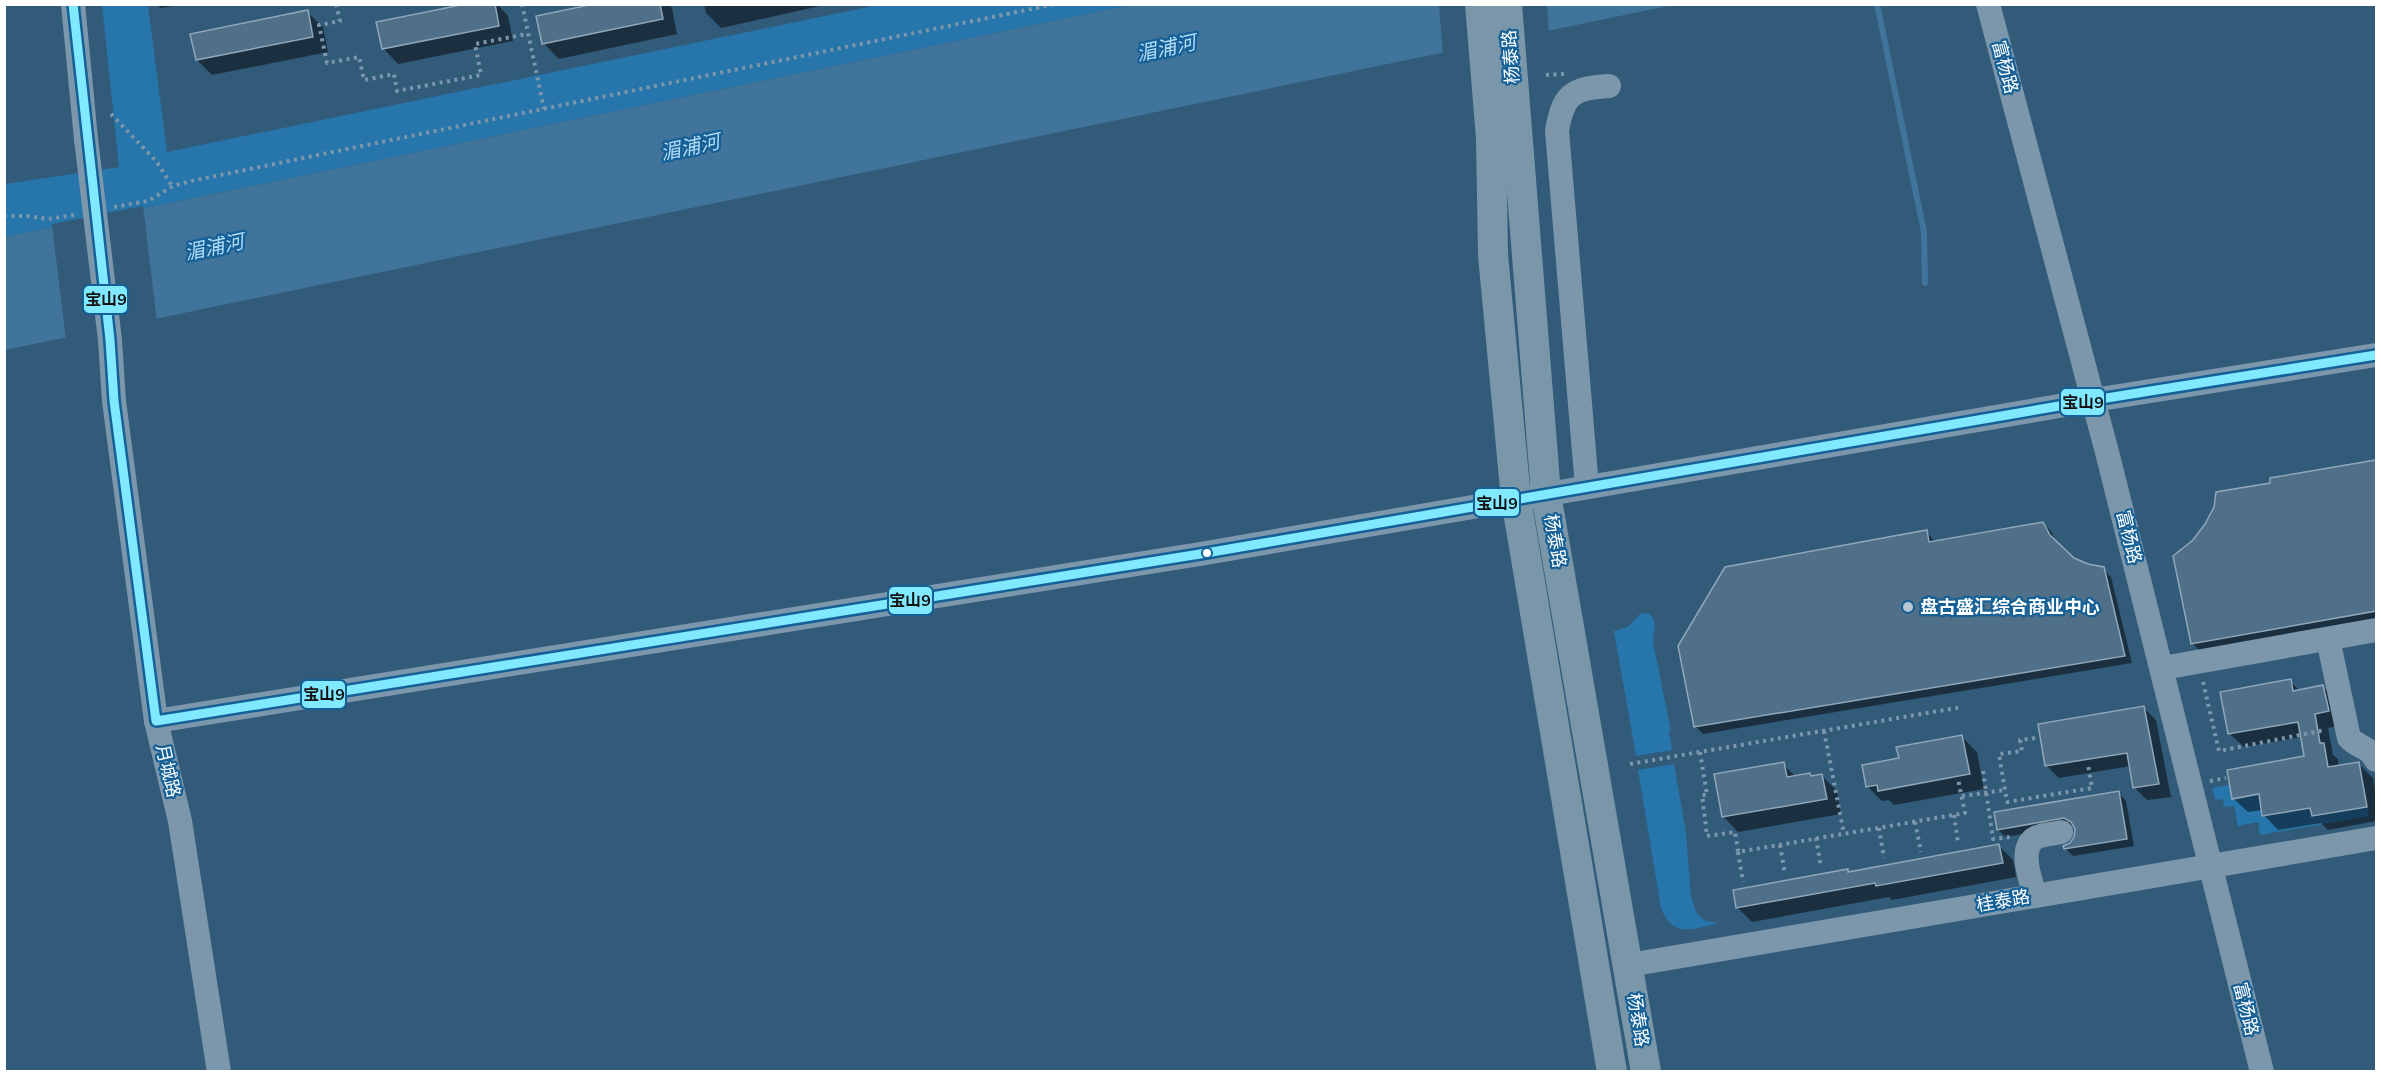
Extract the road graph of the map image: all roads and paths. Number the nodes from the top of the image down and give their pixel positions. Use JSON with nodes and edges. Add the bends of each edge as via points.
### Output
{"nodes":[{"id":1,"x":73,"y":4,"type":"edge"},
{"id":2,"x":336,"y":4,"type":"edge"},
{"id":3,"x":522,"y":4,"type":"edge"},
{"id":4,"x":1056,"y":4,"type":"edge"},
{"id":5,"x":1480,"y":4,"type":"edge"},
{"id":6,"x":1507,"y":4,"type":"edge"},
{"id":7,"x":1988,"y":4,"type":"edge"},
{"id":8,"x":527,"y":34,"type":"junction"},
{"id":9,"x":1609,"y":86,"type":"dead end"},
{"id":10,"x":544,"y":109,"type":"junction"},
{"id":11,"x":111,"y":114,"type":"dead end"},
{"id":12,"x":1504,"y":135,"type":"junction"},
{"id":13,"x":2376,"y":355,"type":"edge"},
{"id":14,"x":2094,"y":400,"type":"junction"},
{"id":15,"x":1587,"y":487,"type":"junction"},
{"id":16,"x":1546,"y":494,"type":"junction"},
{"id":17,"x":1516,"y":499,"type":"junction"},
{"id":18,"x":2376,"y":630,"type":"edge"},
{"id":19,"x":2328,"y":639,"type":"junction"},
{"id":20,"x":2198,"y":662,"type":"junction"},
{"id":21,"x":2163,"y":669,"type":"junction"},
{"id":22,"x":1962,"y":707,"type":"dead end"},
{"id":23,"x":156,"y":721,"type":"junction"},
{"id":24,"x":2347,"y":726,"type":"junction"},
{"id":25,"x":1824,"y":731,"type":"junction"},
{"id":26,"x":2035,"y":738,"type":"dead end"},
{"id":27,"x":1700,"y":752,"type":"junction"},
{"id":28,"x":2376,"y":760,"type":"edge"},
{"id":29,"x":1630,"y":764,"type":"dead end"},
{"id":30,"x":2088,"y":765,"type":"dead end"},
{"id":31,"x":1983,"y":771,"type":"dead end"},
{"id":32,"x":2226,"y":778,"type":"dead end"},
{"id":33,"x":1958,"y":779,"type":"dead end"},
{"id":34,"x":2206,"y":781,"type":"dead end"},
{"id":35,"x":2005,"y":790,"type":"junction"},
{"id":36,"x":1986,"y":792,"type":"junction"},
{"id":37,"x":1962,"y":796,"type":"junction"},
{"id":38,"x":1954,"y":815,"type":"junction"},
{"id":39,"x":1915,"y":822,"type":"junction"},
{"id":40,"x":1879,"y":828,"type":"junction"},
{"id":41,"x":2061,"y":832,"type":"dead end"},
{"id":42,"x":1844,"y":834,"type":"junction"},
{"id":43,"x":1816,"y":838,"type":"junction"},
{"id":44,"x":1998,"y":838,"type":"dead end"},
{"id":45,"x":2376,"y":838,"type":"edge"},
{"id":46,"x":1958,"y":843,"type":"dead end"},
{"id":47,"x":1780,"y":845,"type":"junction"},
{"id":48,"x":1738,"y":852,"type":"junction"},
{"id":49,"x":1921,"y":852,"type":"dead end"},
{"id":50,"x":1884,"y":858,"type":"dead end"},
{"id":51,"x":2210,"y":866,"type":"junction"},
{"id":52,"x":1821,"y":867,"type":"dead end"},
{"id":53,"x":1785,"y":874,"type":"dead end"},
{"id":54,"x":1743,"y":882,"type":"dead end"},
{"id":55,"x":2035,"y":896,"type":"junction"},
{"id":56,"x":1629,"y":966,"type":"junction"},
{"id":57,"x":219,"y":1071,"type":"edge"},
{"id":58,"x":1612,"y":1071,"type":"edge"},
{"id":59,"x":1646,"y":1071,"type":"edge"},
{"id":60,"x":2262,"y":1071,"type":"edge"}],
"edges":[{"from":1,"to":23,"type":"street","name":"月城路","bridge":true,"via":[[114,401]]},
{"from":2,"to":8,"type":"path","via":[[340,21],[319,25],[327,63],[359,57],[364,80],[393,75],[397,91],[481,75],[475,44]]},
{"from":3,"to":8,"type":"path"},
{"from":4,"to":10,"type":"path"},
{"from":5,"to":12,"type":"main road","name":"杨泰路"},
{"from":6,"to":12,"type":"main road","name":"杨泰路"},
{"from":7,"to":14,"type":"street","name":"富杨路"},
{"from":8,"to":10,"type":"path"},
{"from":9,"to":15,"type":"street","via":[[1584,88],[1569,96],[1557,131]]},
{"from":10,"to":11,"type":"path","via":[[172,186],[157,162]]},
{"from":12,"to":16,"type":"main road","name":"杨泰路"},
{"from":12,"to":17,"type":"main road","name":"杨泰路","via":[[1493,255]]},
{"from":13,"to":14,"type":"street"},
{"from":14,"to":15,"type":"street"},
{"from":14,"to":21,"type":"street","name":"富杨路"},
{"from":15,"to":16,"type":"street"},
{"from":16,"to":17,"type":"street"},
{"from":16,"to":56,"type":"main road","name":"杨泰路"},
{"from":17,"to":23,"type":"street","via":[[1200,554]]},
{"from":17,"to":58,"type":"main road","name":"杨泰路"},
{"from":18,"to":19,"type":"street"},
{"from":19,"to":20,"type":"street"},
{"from":19,"to":24,"type":"street"},
{"from":20,"to":21,"type":"street"},
{"from":20,"to":24,"type":"path","via":[[2219,751]]},
{"from":21,"to":51,"type":"street","name":"富杨路"},
{"from":22,"to":25,"type":"path"},
{"from":23,"to":57,"type":"street","name":"月城路","via":[[180,821]]},
{"from":24,"to":28,"type":"street","via":[[2349,738],[2371,752]]},
{"from":25,"to":27,"type":"path"},
{"from":25,"to":42,"type":"path"},
{"from":26,"to":35,"type":"path","via":[[2020,740],[2022,751],[1999,754]]},
{"from":27,"to":29,"type":"path"},
{"from":27,"to":48,"type":"path","via":[[1707,795],[1702,795],[1707,836],[1735,832]]},
{"from":30,"to":35,"type":"path","via":[[2092,788],[2007,802]]},
{"from":31,"to":36,"type":"path"},
{"from":32,"to":34,"type":"path"},
{"from":33,"to":37,"type":"path"},
{"from":35,"to":36,"type":"path"},
{"from":36,"to":37,"type":"path"},
{"from":36,"to":44,"type":"path","via":[[1992,839]]},
{"from":37,"to":38,"type":"path","via":[[1965,813]]},
{"from":38,"to":39,"type":"path"},
{"from":38,"to":46,"type":"path"},
{"from":39,"to":40,"type":"path"},
{"from":39,"to":49,"type":"path"},
{"from":40,"to":42,"type":"path"},
{"from":40,"to":50,"type":"path"},
{"from":41,"to":55,"type":"street","via":[[2037,837],[2027,848]]},
{"from":42,"to":43,"type":"path"},
{"from":43,"to":47,"type":"path"},
{"from":43,"to":52,"type":"path"},
{"from":45,"to":51,"type":"street","name":"桂泰路"},
{"from":47,"to":48,"type":"path"},
{"from":47,"to":53,"type":"path"},
{"from":48,"to":54,"type":"path"},
{"from":51,"to":55,"type":"street","name":"桂泰路"},
{"from":51,"to":60,"type":"street","name":"富杨路"},
{"from":55,"to":56,"type":"street","name":"桂泰路"},
{"from":56,"to":59,"type":"main road","name":"杨泰路"}]}
